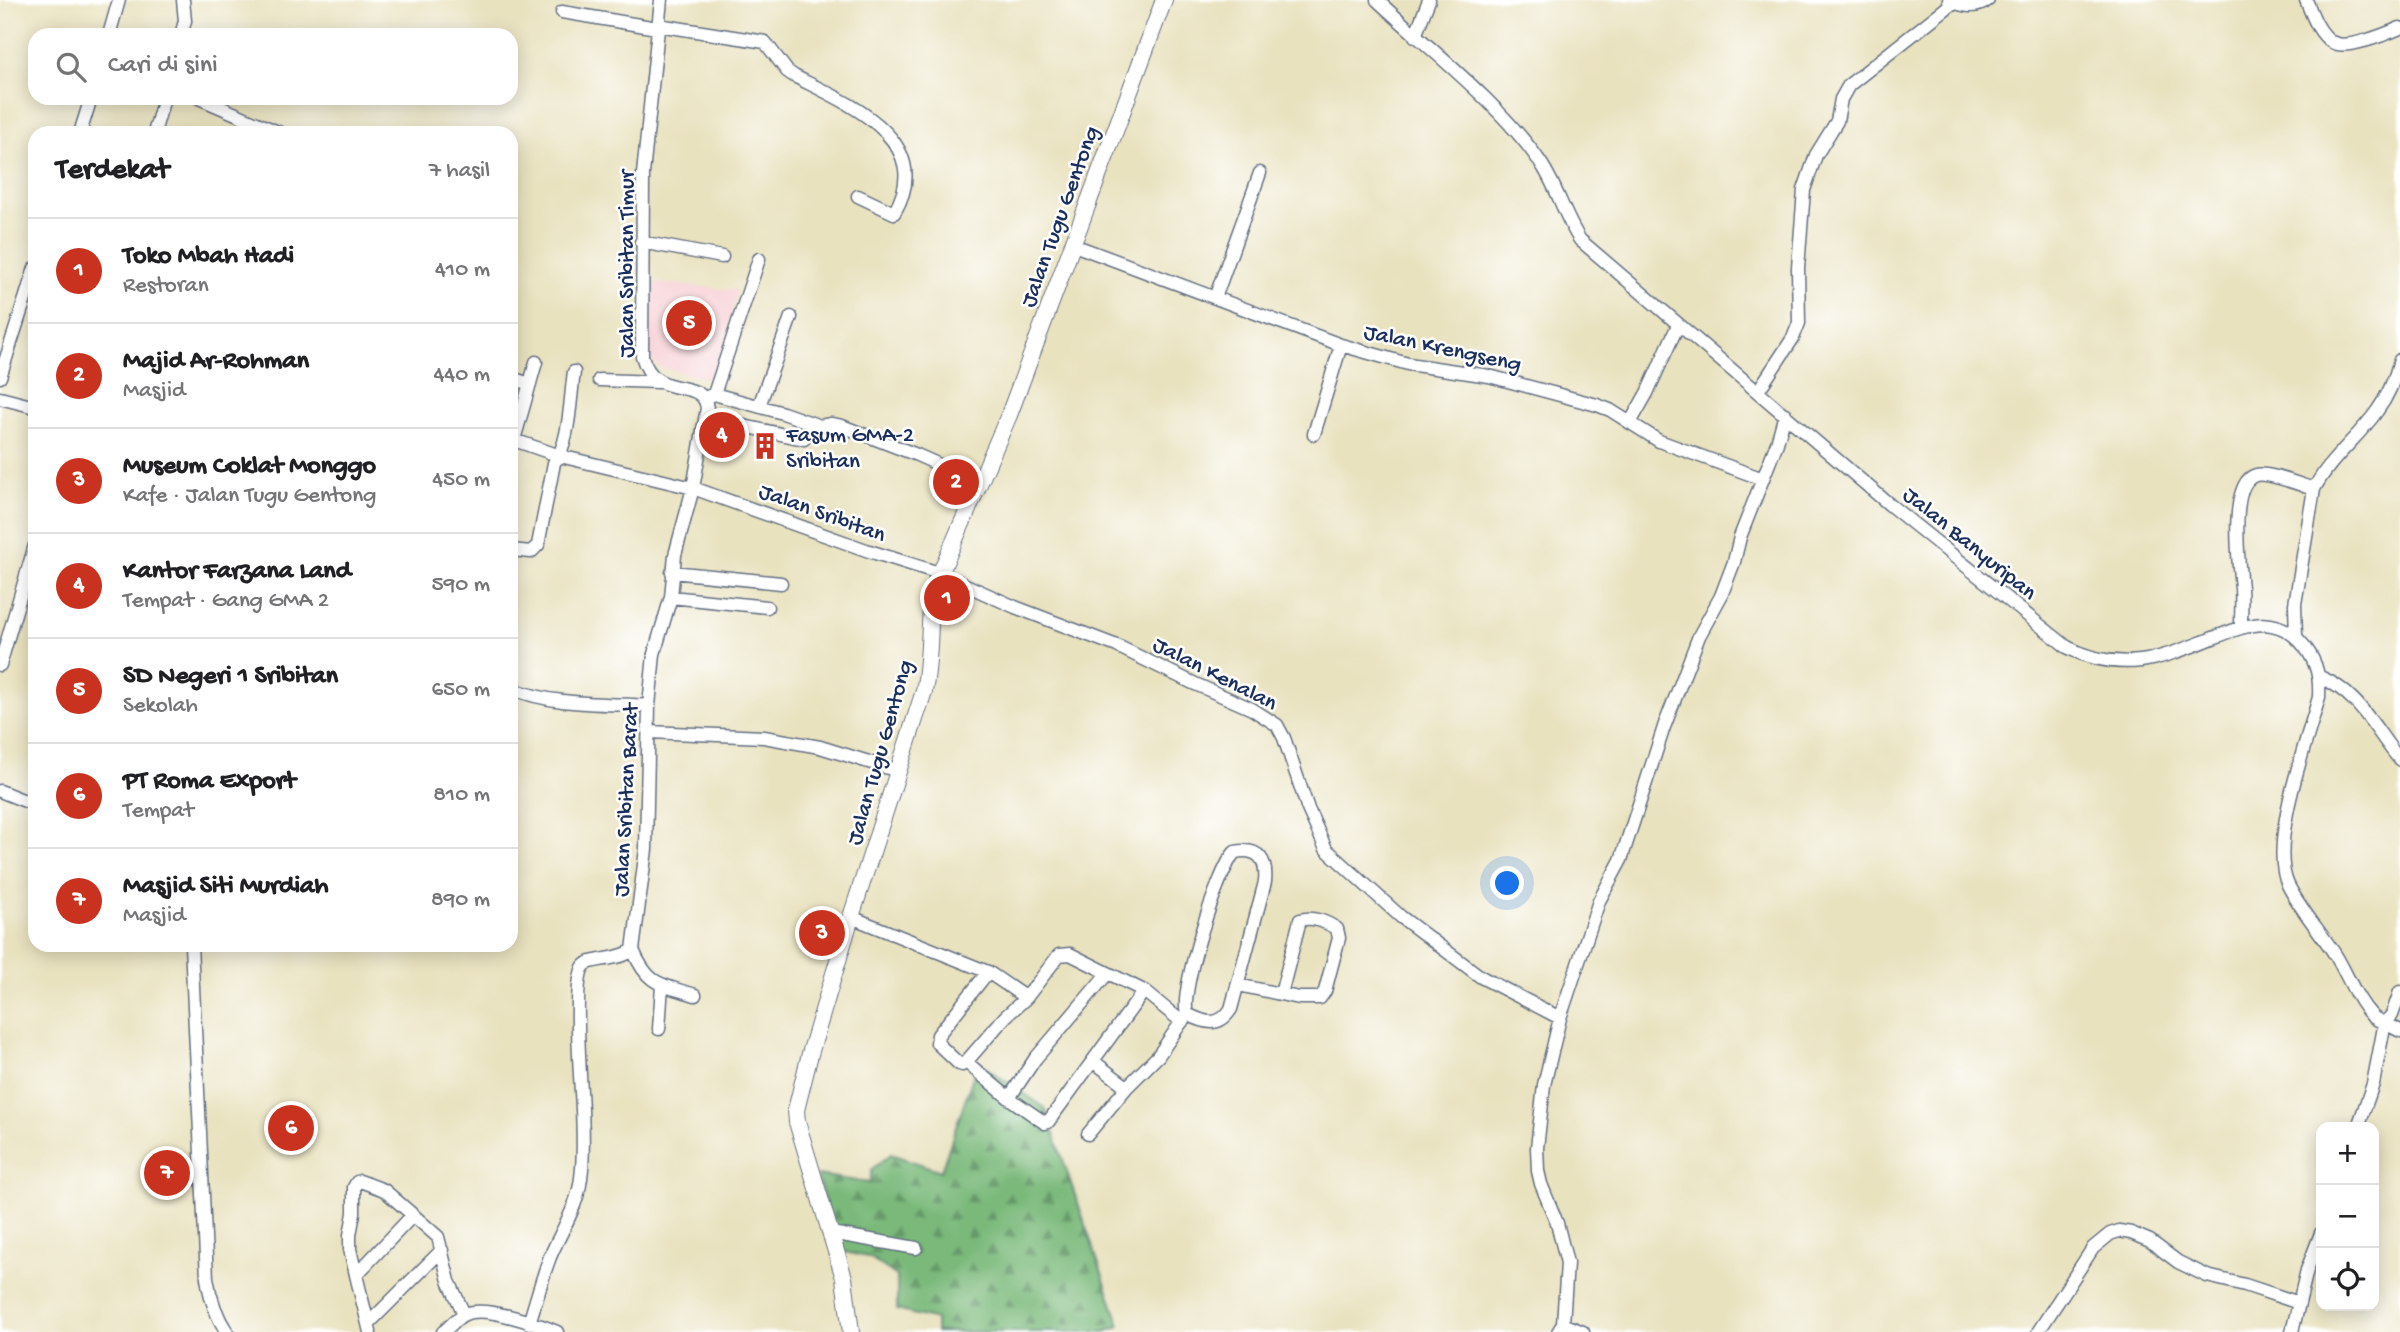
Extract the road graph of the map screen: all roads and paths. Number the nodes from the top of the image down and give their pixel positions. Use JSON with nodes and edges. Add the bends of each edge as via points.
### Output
{"nodes":[{"id":1,"x":119,"y":0,"type":"edge"},
{"id":2,"x":183,"y":0,"type":"edge"},
{"id":3,"x":661,"y":0,"type":"edge"},
{"id":4,"x":1164,"y":0,"type":"edge"},
{"id":5,"x":1377,"y":0,"type":"edge"},
{"id":6,"x":1429,"y":0,"type":"edge"},
{"id":7,"x":1988,"y":0,"type":"edge"},
{"id":8,"x":2306,"y":0,"type":"edge"},
{"id":9,"x":1952,"y":1,"type":"edge"},
{"id":10,"x":562,"y":12,"type":"dead end"},
{"id":11,"x":657,"y":27,"type":"junction"},
{"id":12,"x":111,"y":28,"type":"edge"},
{"id":13,"x":183,"y":28,"type":"edge"},
{"id":14,"x":2400,"y":28,"type":"edge"},
{"id":15,"x":1415,"y":36,"type":"junction"},
{"id":16,"x":89,"y":105,"type":"edge"},
{"id":17,"x":162,"y":105,"type":"edge"},
{"id":18,"x":215,"y":105,"type":"edge"},
{"id":19,"x":82,"y":126,"type":"edge"},
{"id":20,"x":156,"y":126,"type":"edge"},
{"id":21,"x":264,"y":126,"type":"edge"},
{"id":22,"x":1260,"y":173,"type":"dead end"},
{"id":23,"x":858,"y":196,"type":"dead end"},
{"id":24,"x":641,"y":242,"type":"junction"},
{"id":25,"x":1071,"y":244,"type":"junction"},
{"id":26,"x":722,"y":257,"type":"dead end"},
{"id":27,"x":759,"y":259,"type":"dead end"},
{"id":28,"x":28,"y":290,"type":"edge"},
{"id":29,"x":1215,"y":298,"type":"junction"},
{"id":30,"x":791,"y":317,"type":"dead end"},
{"id":31,"x":1678,"y":325,"type":"junction"},
{"id":32,"x":1341,"y":345,"type":"junction"},
{"id":33,"x":2400,"y":360,"type":"edge"},
{"id":34,"x":537,"y":362,"type":"dead end"},
{"id":35,"x":574,"y":372,"type":"dead end"},
{"id":36,"x":0,"y":377,"type":"edge"},
{"id":37,"x":518,"y":380,"type":"edge"},
{"id":38,"x":598,"y":380,"type":"dead end"},
{"id":39,"x":658,"y":382,"type":"junction"},
{"id":40,"x":530,"y":384,"type":"junction"},
{"id":41,"x":1758,"y":391,"type":"junction"},
{"id":42,"x":710,"y":396,"type":"junction"},
{"id":43,"x":0,"y":398,"type":"edge"},
{"id":44,"x":28,"y":405,"type":"edge"},
{"id":45,"x":759,"y":406,"type":"junction"},
{"id":46,"x":783,"y":413,"type":"junction"},
{"id":47,"x":1785,"y":414,"type":"junction"},
{"id":48,"x":706,"y":418,"type":"junction"},
{"id":49,"x":518,"y":421,"type":"edge"},
{"id":50,"x":1630,"y":423,"type":"junction"},
{"id":51,"x":777,"y":433,"type":"junction"},
{"id":52,"x":1314,"y":434,"type":"dead end"},
{"id":53,"x":804,"y":439,"type":"dead end"},
{"id":54,"x":518,"y":442,"type":"edge"},
{"id":55,"x":560,"y":456,"type":"junction"},
{"id":56,"x":1763,"y":479,"type":"junction"},
{"id":57,"x":980,"y":483,"type":"junction"},
{"id":58,"x":693,"y":488,"type":"junction"},
{"id":59,"x":2314,"y":489,"type":"junction"},
{"id":60,"x":518,"y":551,"type":"edge"},
{"id":61,"x":28,"y":569,"type":"edge"},
{"id":62,"x":672,"y":572,"type":"junction"},
{"id":63,"x":939,"y":573,"type":"junction"},
{"id":64,"x":781,"y":583,"type":"dead end"},
{"id":65,"x":671,"y":597,"type":"junction"},
{"id":66,"x":768,"y":607,"type":"dead end"},
{"id":67,"x":2241,"y":626,"type":"junction"},
{"id":68,"x":2296,"y":637,"type":"junction"},
{"id":69,"x":0,"y":665,"type":"edge"},
{"id":70,"x":2320,"y":677,"type":"junction"},
{"id":71,"x":518,"y":691,"type":"edge"},
{"id":72,"x":649,"y":706,"type":"junction"},
{"id":73,"x":649,"y":732,"type":"junction"},
{"id":74,"x":2400,"y":760,"type":"edge"},
{"id":75,"x":898,"y":771,"type":"junction"},
{"id":76,"x":0,"y":791,"type":"edge"},
{"id":77,"x":28,"y":802,"type":"edge"},
{"id":78,"x":851,"y":917,"type":"junction"},
{"id":79,"x":633,"y":950,"type":"junction"},
{"id":80,"x":191,"y":952,"type":"edge"},
{"id":81,"x":988,"y":972,"type":"junction"},
{"id":82,"x":1107,"y":974,"type":"junction"},
{"id":83,"x":662,"y":985,"type":"junction"},
{"id":84,"x":1238,"y":985,"type":"junction"},
{"id":85,"x":1144,"y":990,"type":"junction"},
{"id":86,"x":2400,"y":992,"type":"edge"},
{"id":87,"x":1281,"y":994,"type":"junction"},
{"id":88,"x":695,"y":995,"type":"dead end"},
{"id":89,"x":1026,"y":998,"type":"junction"},
{"id":90,"x":1185,"y":1018,"type":"junction"},
{"id":91,"x":1560,"y":1018,"type":"junction"},
{"id":92,"x":2385,"y":1022,"type":"junction"},
{"id":93,"x":659,"y":1029,"type":"dead end"},
{"id":94,"x":2400,"y":1031,"type":"edge"},
{"id":95,"x":1093,"y":1060,"type":"junction"},
{"id":96,"x":966,"y":1062,"type":"junction"},
{"id":97,"x":1127,"y":1087,"type":"junction"},
{"id":98,"x":1009,"y":1098,"type":"junction"},
{"id":99,"x":2360,"y":1122,"type":"edge"},
{"id":100,"x":1088,"y":1134,"type":"dead end"},
{"id":101,"x":413,"y":1214,"type":"junction"},
{"id":102,"x":831,"y":1233,"type":"junction"},
{"id":103,"x":2316,"y":1246,"type":"edge"},
{"id":104,"x":916,"y":1248,"type":"dead end"},
{"id":105,"x":442,"y":1250,"type":"junction"},
{"id":106,"x":356,"y":1275,"type":"junction"},
{"id":107,"x":2299,"y":1303,"type":"junction"},
{"id":108,"x":464,"y":1314,"type":"junction"},
{"id":109,"x":529,"y":1323,"type":"junction"},
{"id":110,"x":369,"y":1328,"type":"edge"},
{"id":111,"x":1560,"y":1328,"type":"edge"},
{"id":112,"x":227,"y":1332,"type":"edge"},
{"id":113,"x":443,"y":1332,"type":"edge"},
{"id":114,"x":557,"y":1332,"type":"edge"},
{"id":115,"x":851,"y":1332,"type":"edge"},
{"id":116,"x":1583,"y":1332,"type":"edge"},
{"id":117,"x":2038,"y":1332,"type":"edge"},
{"id":118,"x":2292,"y":1332,"type":"edge"}],
"edges":[{"from":1,"to":12,"type":"street"},
{"from":2,"to":13,"type":"street"},
{"from":3,"to":11,"type":"street","name":"Jalan Sribitan Timur"},
{"from":4,"to":25,"type":"main road","name":"Jalan Tugu Gentong"},
{"from":5,"to":15,"type":"street","name":"Jalan Banyuripan"},
{"from":6,"to":15,"type":"street"},
{"from":7,"to":9,"type":"street","via":[[1976,6]]},
{"from":8,"to":14,"type":"street","via":[[2321,30],[2337,44],[2376,38]]},
{"from":9,"to":41,"type":"street","via":[[1849,85],[1841,99],[1837,121],[1816,155],[1804,190],[1799,323]]},
{"from":10,"to":11,"type":"street"},
{"from":11,"to":23,"type":"street","via":[[765,42],[787,71],[867,115],[896,145],[904,187],[894,213]]},
{"from":11,"to":24,"type":"street","name":"Jalan Sribitan Timur"},
{"from":15,"to":31,"type":"street","name":"Jalan Banyuripan","via":[[1519,133],[1541,162],[1580,240]]},
{"from":16,"to":19,"type":"street"},
{"from":17,"to":20,"type":"street"},
{"from":18,"to":21,"type":"street"},
{"from":22,"to":29,"type":"street"},
{"from":24,"to":26,"type":"street"},
{"from":24,"to":39,"type":"street","name":"Jalan Sribitan Timur","via":[[642,355],[645,367]]},
{"from":25,"to":29,"type":"street","name":"Jalan Krengseng"},
{"from":25,"to":57,"type":"main road","name":"Jalan Tugu Gentong"},
{"from":27,"to":42,"type":"street"},
{"from":28,"to":36,"type":"street"},
{"from":29,"to":32,"type":"street","name":"Jalan Krengseng"},
{"from":30,"to":45,"type":"street"},
{"from":31,"to":41,"type":"street","name":"Jalan Banyuripan"},
{"from":31,"to":50,"type":"street"},
{"from":32,"to":50,"type":"street","name":"Jalan Krengseng","via":[[1408,364],[1489,376],[1597,405]]},
{"from":32,"to":52,"type":"street"},
{"from":33,"to":59,"type":"street","via":[[2377,411],[2322,473]]},
{"from":34,"to":40,"type":"street"},
{"from":35,"to":55,"type":"street"},
{"from":37,"to":40,"type":"street"},
{"from":38,"to":39,"type":"street"},
{"from":39,"to":42,"type":"street","name":"Jalan Sribitan Timur"},
{"from":40,"to":49,"type":"street"},
{"from":41,"to":47,"type":"street","name":"Jalan Banyuripan"},
{"from":42,"to":45,"type":"street","name":"Jalan Sribitan Timur"},
{"from":42,"to":48,"type":"street"},
{"from":43,"to":44,"type":"street"},
{"from":45,"to":46,"type":"street","name":"Jalan Sribitan Timur"},
{"from":46,"to":51,"type":"street"},
{"from":46,"to":57,"type":"street","name":"Jalan Sribitan Timur","via":[[820,426],[842,426]]},
{"from":47,"to":56,"type":"street"},
{"from":47,"to":67,"type":"street","name":"Jalan Banyuripan","via":[[2067,648],[2102,660],[2141,660]]},
{"from":48,"to":51,"type":"street"},
{"from":48,"to":58,"type":"street"},
{"from":50,"to":56,"type":"street","name":"Jalan Krengseng","via":[[1659,441]]},
{"from":51,"to":53,"type":"street"},
{"from":54,"to":55,"type":"street","name":"Jalan Sribitan"},
{"from":55,"to":58,"type":"street","name":"Jalan Sribitan"},
{"from":55,"to":60,"type":"street","via":[[554,463],[538,545],[531,552]]},
{"from":56,"to":91,"type":"street","via":[[1721,596],[1699,636],[1664,727],[1621,860],[1599,901]]},
{"from":57,"to":63,"type":"main road","name":"Jalan Tugu Gentong"},
{"from":58,"to":62,"type":"street","name":"Jalan Sribitan Barat"},
{"from":58,"to":63,"type":"street","name":"Jalan Sribitan"},
{"from":59,"to":67,"type":"street","via":[[2264,474],[2247,481],[2237,533]]},
{"from":59,"to":68,"type":"street","via":[[2295,604]]},
{"from":61,"to":69,"type":"street"},
{"from":62,"to":64,"type":"street"},
{"from":62,"to":65,"type":"street","name":"Jalan Sribitan Barat"},
{"from":63,"to":75,"type":"main road","name":"Jalan Tugu Gentong","via":[[930,607],[930,663]]},
{"from":63,"to":91,"type":"street","name":"Jalan Kenalan","via":[[1130,652],[1268,718],[1284,738],[1326,849],[1401,917],[1481,977]]},
{"from":65,"to":66,"type":"street"},
{"from":65,"to":72,"type":"street","name":"Jalan Sribitan Barat","via":[[654,654]]},
{"from":67,"to":68,"type":"street","name":"Jalan Banyuripan","via":[[2274,625]]},
{"from":68,"to":70,"type":"street","via":[[2311,655]]},
{"from":70,"to":74,"type":"street","via":[[2351,696]]},
{"from":70,"to":92,"type":"street","via":[[2319,697],[2287,817],[2287,882],[2359,999],[2374,1018]]},
{"from":71,"to":72,"type":"street","via":[[578,702]]},
{"from":72,"to":73,"type":"street","name":"Jalan Sribitan Barat"},
{"from":73,"to":75,"type":"street","via":[[764,737],[820,747]]},
{"from":73,"to":79,"type":"street","name":"Jalan Sribitan Barat","via":[[646,849]]},
{"from":75,"to":78,"type":"main road","name":"Jalan Tugu Gentong"},
{"from":76,"to":77,"type":"street"},
{"from":78,"to":81,"type":"street"},
{"from":78,"to":102,"type":"main road","name":"Jalan Tugu Gentong","via":[[796,1111]]},
{"from":79,"to":83,"type":"street","via":[[649,979]]},
{"from":79,"to":109,"type":"street","via":[[620,958],[590,961],[581,972],[581,1179]]},
{"from":80,"to":112,"type":"street","via":[[206,1278]]},
{"from":81,"to":89,"type":"street"},
{"from":81,"to":96,"type":"street","via":[[936,1040],[959,1064]]},
{"from":82,"to":85,"type":"street"},
{"from":82,"to":89,"type":"street","via":[[1062,953]]},
{"from":82,"to":98,"type":"street","via":[[1035,1059]]},
{"from":83,"to":88,"type":"street"},
{"from":83,"to":93,"type":"street"},
{"from":84,"to":87,"type":"street"},
{"from":84,"to":90,"type":"street","via":[[1223,1019]]},
{"from":84,"to":90,"type":"street","via":[[1266,871],[1262,858],[1241,851],[1233,853],[1226,864],[1206,916],[1187,986]]},
{"from":85,"to":90,"type":"street"},
{"from":85,"to":95,"type":"street"},
{"from":86,"to":92,"type":"street"},
{"from":87,"to":87,"type":"street","via":[[1300,920],[1316,920],[1338,929],[1320,998]]},
{"from":89,"to":96,"type":"street"},
{"from":90,"to":97,"type":"street"},
{"from":91,"to":111,"type":"street","via":[[1544,1085],[1536,1148],[1541,1184],[1558,1223],[1567,1263]]},
{"from":92,"to":94,"type":"street"},
{"from":92,"to":99,"type":"street","via":[[2373,1084]]},
{"from":95,"to":97,"type":"street"},
{"from":95,"to":98,"type":"street","via":[[1048,1122]]},
{"from":96,"to":98,"type":"street"},
{"from":97,"to":100,"type":"street"},
{"from":101,"to":105,"type":"street","via":[[438,1237]]},
{"from":101,"to":106,"type":"street"},
{"from":101,"to":106,"type":"street","via":[[384,1190],[357,1182],[350,1235]]},
{"from":102,"to":104,"type":"street"},
{"from":102,"to":115,"type":"main road","name":"Jalan Tugu Gentong","via":[[844,1278]]},
{"from":103,"to":107,"type":"street"},
{"from":105,"to":108,"type":"street"},
{"from":105,"to":110,"type":"street"},
{"from":106,"to":110,"type":"street"},
{"from":107,"to":117,"type":"street","via":[[2207,1276],[2141,1236],[2119,1231],[2093,1248]]},
{"from":107,"to":118,"type":"street"},
{"from":108,"to":109,"type":"street","via":[[490,1312]]},
{"from":108,"to":113,"type":"street"},
{"from":109,"to":114,"type":"street"},
{"from":111,"to":116,"type":"street"}]}
